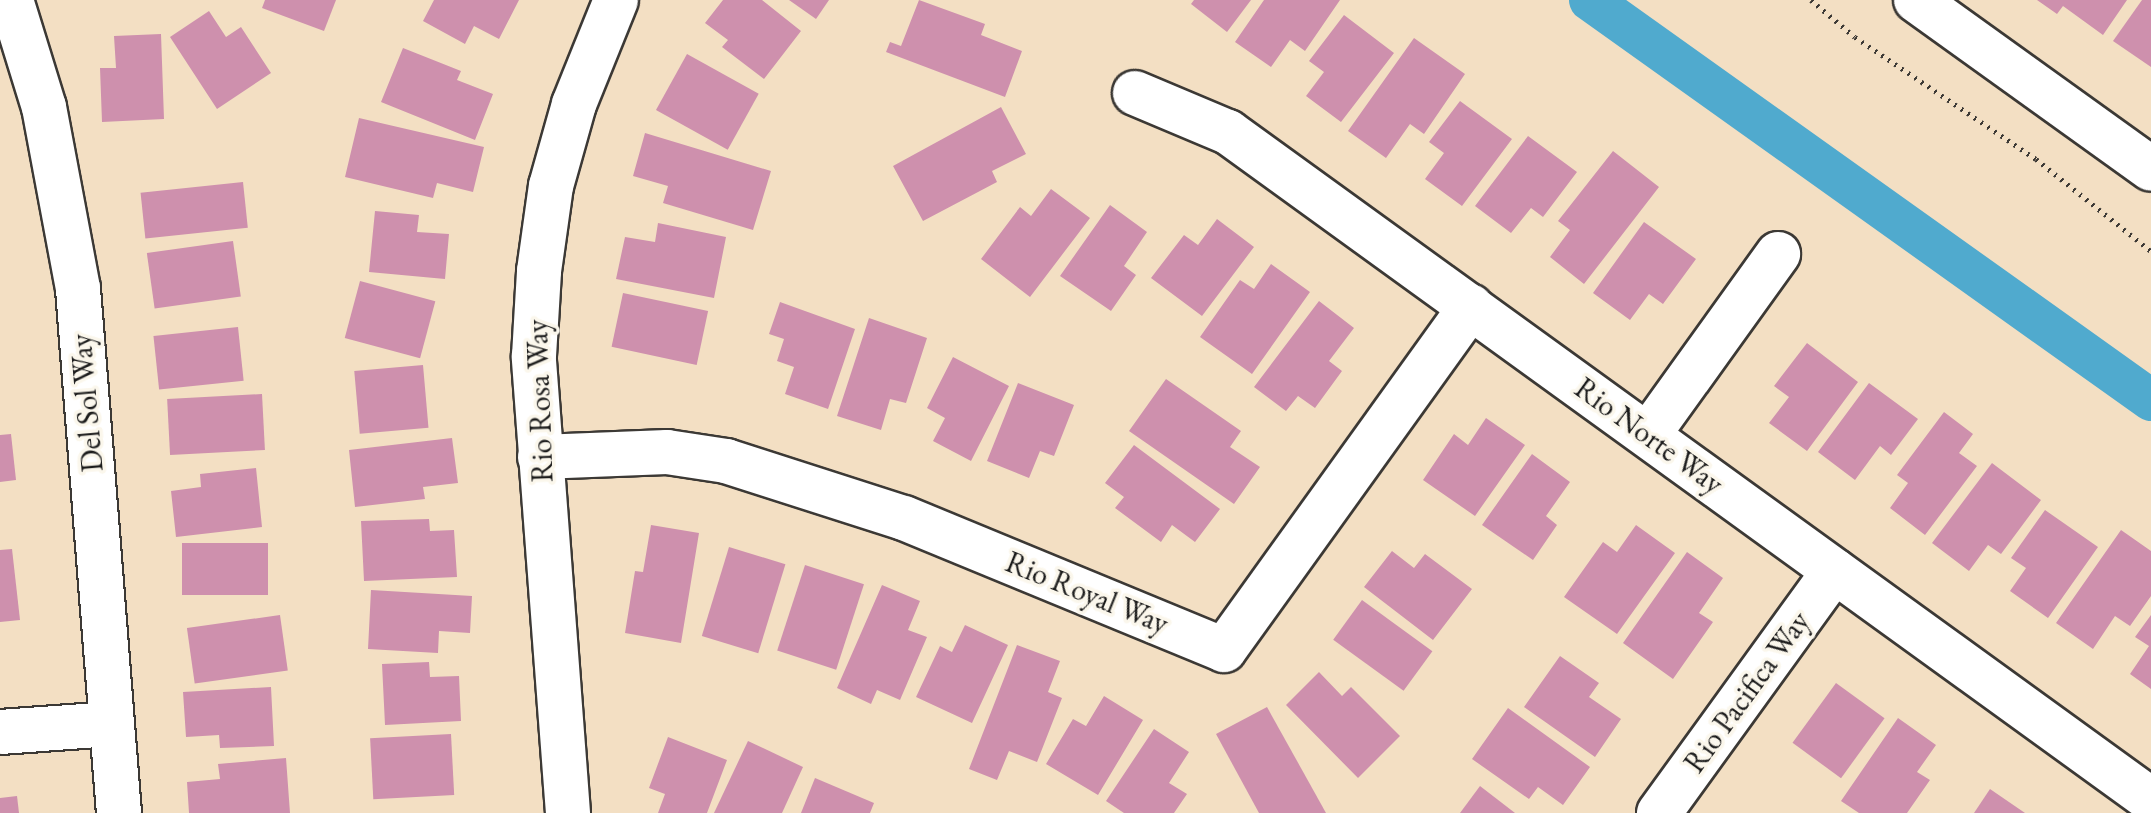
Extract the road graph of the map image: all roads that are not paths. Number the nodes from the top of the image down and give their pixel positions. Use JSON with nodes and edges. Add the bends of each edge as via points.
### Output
{"nodes":[{"id":1,"x":11,"y":0,"type":"edge"},
{"id":2,"x":616,"y":0,"type":"edge"},
{"id":3,"x":1916,"y":0,"type":"edge"},
{"id":4,"x":1135,"y":93,"type":"dead end"},
{"id":5,"x":2151,"y":169,"type":"edge"},
{"id":6,"x":1778,"y":254,"type":"dead end"},
{"id":7,"x":1471,"y":306,"type":"junction"},
{"id":8,"x":1648,"y":435,"type":"junction"},
{"id":9,"x":540,"y":457,"type":"junction"},
{"id":10,"x":1834,"y":571,"type":"junction"},
{"id":11,"x":112,"y":724,"type":"junction"},
{"id":12,"x":0,"y":732,"type":"edge"},
{"id":13,"x":2151,"y":800,"type":"edge"},
{"id":14,"x":119,"y":813,"type":"edge"},
{"id":15,"x":568,"y":813,"type":"edge"},
{"id":16,"x":1659,"y":813,"type":"edge"}],
"edges":[{"from":1,"to":11,"type":"street","name":"Del Sol Way","via":[[44,107],[78,289]]},
{"from":2,"to":9,"type":"street","name":"Rio Rosa Way","via":[[574,104],[551,186],[534,356]]},
{"from":3,"to":5,"type":"street"},
{"from":4,"to":7,"type":"street","name":"Rio Norte Way","via":[[1228,132]]},
{"from":6,"to":8,"type":"street"},
{"from":7,"to":8,"type":"street","name":"Rio Norte Way"},
{"from":7,"to":9,"type":"street","name":"Rio Royal Way","via":[[1224,650],[904,518],[740,465],[667,452]]},
{"from":8,"to":10,"type":"street","name":"Rio Norte Way"},
{"from":9,"to":15,"type":"street","name":"Rio Rosa Way"},
{"from":10,"to":13,"type":"street","name":"Rio Norte Way"},
{"from":10,"to":16,"type":"street","name":"Rio Pacifica Way"},
{"from":11,"to":12,"type":"street"},
{"from":11,"to":14,"type":"street","name":"Del Sol Way"}]}
